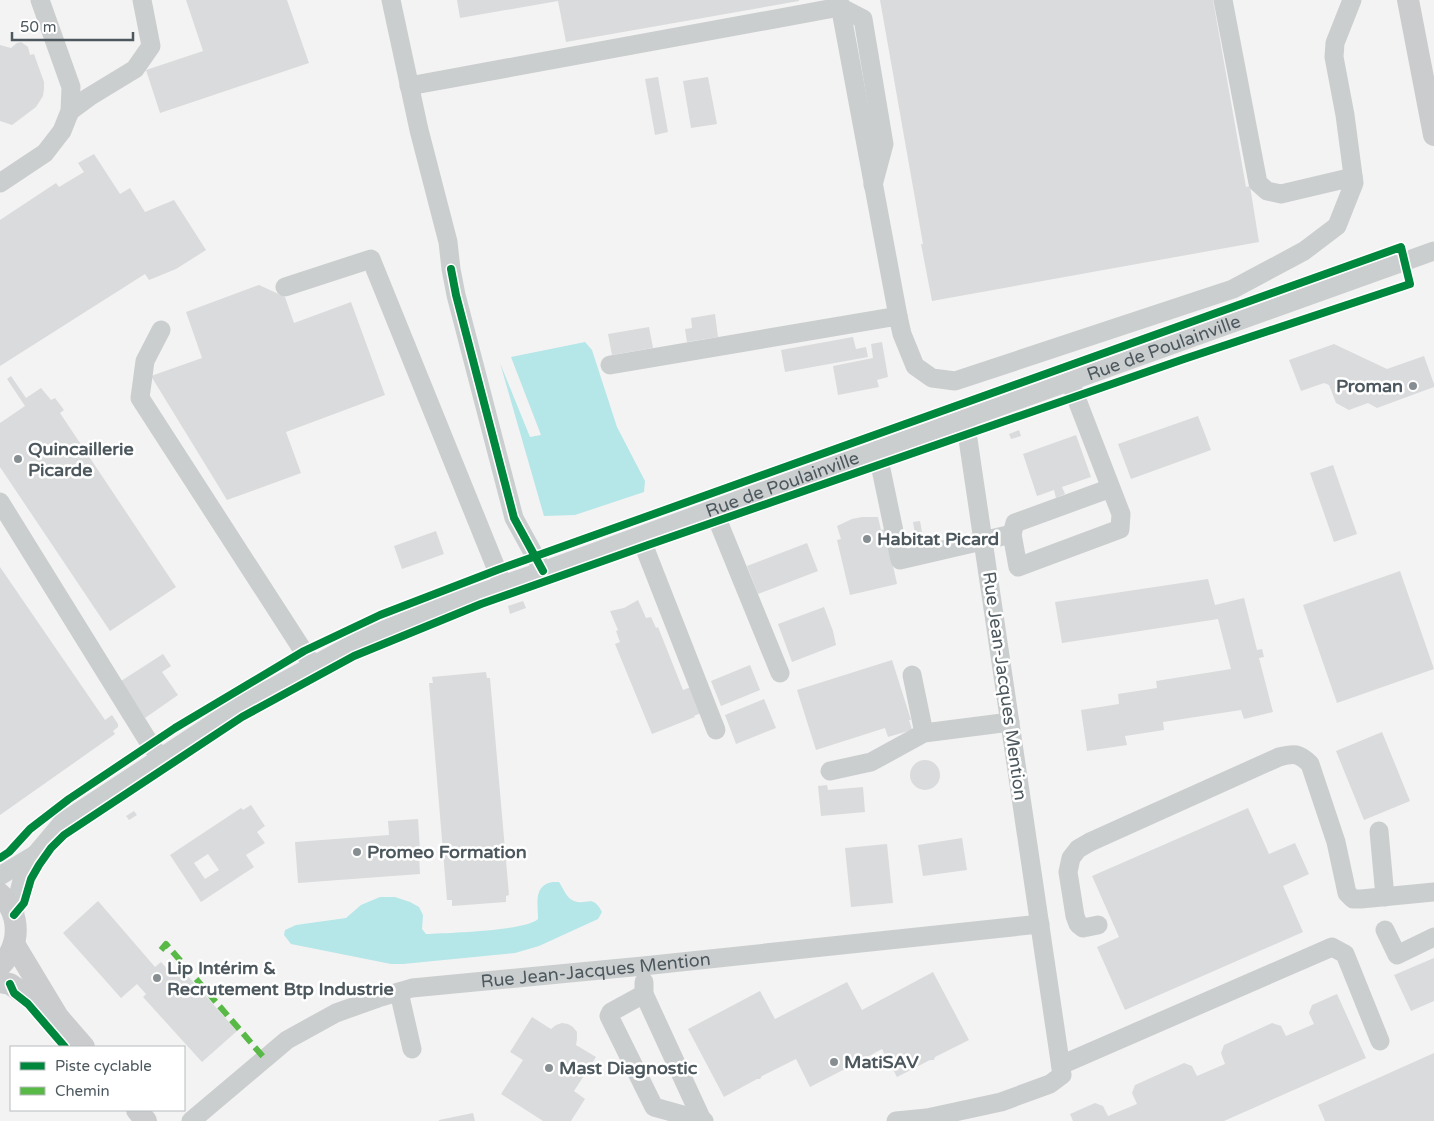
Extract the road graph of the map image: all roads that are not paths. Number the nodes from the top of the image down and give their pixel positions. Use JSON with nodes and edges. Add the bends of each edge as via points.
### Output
{"nodes":[{"id":1,"x":40,"y":0,"type":"edge"},
{"id":2,"x":142,"y":0,"type":"edge"},
{"id":3,"x":391,"y":0,"type":"edge"},
{"id":4,"x":1223,"y":0,"type":"edge"},
{"id":5,"x":1352,"y":0,"type":"edge"},
{"id":6,"x":1408,"y":0,"type":"edge"},
{"id":7,"x":840,"y":4,"type":"edge"},
{"id":8,"x":409,"y":86,"type":"junction"},
{"id":9,"x":70,"y":111,"type":"junction"},
{"id":10,"x":1434,"y":135,"type":"edge"},
{"id":11,"x":1353,"y":177,"type":"junction"},
{"id":12,"x":0,"y":183,"type":"edge"},
{"id":13,"x":1434,"y":251,"type":"edge"},
{"id":14,"x":286,"y":287,"type":"dead end"},
{"id":15,"x":898,"y":316,"type":"junction"},
{"id":16,"x":161,"y":330,"type":"dead end"},
{"id":17,"x":610,"y":365,"type":"dead end"},
{"id":18,"x":1070,"y":382,"type":"junction"},
{"id":19,"x":965,"y":419,"type":"junction"},
{"id":20,"x":877,"y":450,"type":"junction"},
{"id":21,"x":1111,"y":488,"type":"junction"},
{"id":22,"x":0,"y":502,"type":"edge"},
{"id":23,"x":713,"y":509,"type":"junction"},
{"id":24,"x":1012,"y":534,"type":"junction"},
{"id":25,"x":640,"y":536,"type":"junction"},
{"id":26,"x":983,"y":541,"type":"junction"},
{"id":27,"x":543,"y":571,"type":"junction"},
{"id":28,"x":503,"y":585,"type":"junction"},
{"id":29,"x":313,"y":666,"type":"junction"},
{"id":30,"x":780,"y":673,"type":"dead end"},
{"id":31,"x":912,"y":675,"type":"dead end"},
{"id":32,"x":1010,"y":722,"type":"junction"},
{"id":33,"x":716,"y":730,"type":"dead end"},
{"id":34,"x":924,"y":733,"type":"junction"},
{"id":35,"x":161,"y":758,"type":"junction"},
{"id":36,"x":830,"y":771,"type":"dead end"},
{"id":37,"x":1379,"y":831,"type":"dead end"},
{"id":38,"x":36,"y":854,"type":"junction"},
{"id":39,"x":0,"y":876,"type":"edge"},
{"id":40,"x":1434,"y":892,"type":"edge"},
{"id":41,"x":0,"y":894,"type":"edge"},
{"id":42,"x":1385,"y":897,"type":"junction"},
{"id":43,"x":14,"y":915,"type":"junction"},
{"id":44,"x":1040,"y":924,"type":"junction"},
{"id":45,"x":1098,"y":925,"type":"dead end"},
{"id":46,"x":1386,"y":930,"type":"dead end"},
{"id":47,"x":1434,"y":937,"type":"edge"},
{"id":48,"x":14,"y":944,"type":"junction"},
{"id":49,"x":0,"y":966,"type":"edge"},
{"id":50,"x":643,"y":966,"type":"junction"},
{"id":51,"x":0,"y":982,"type":"edge"},
{"id":52,"x":399,"y":992,"type":"junction"},
{"id":53,"x":644,"y":994,"type":"junction"},
{"id":54,"x":58,"y":1017,"type":"junction"},
{"id":55,"x":1380,"y":1041,"type":"dead end"},
{"id":56,"x":83,"y":1046,"type":"edge"},
{"id":57,"x":412,"y":1049,"type":"dead end"},
{"id":58,"x":1062,"y":1070,"type":"junction"},
{"id":59,"x":138,"y":1111,"type":"edge"},
{"id":60,"x":146,"y":1121,"type":"edge"},
{"id":61,"x":191,"y":1121,"type":"edge"},
{"id":62,"x":703,"y":1121,"type":"edge"},
{"id":63,"x":896,"y":1121,"type":"edge"}],
"edges":[{"from":1,"to":9,"type":"street","via":[[71,87]]},
{"from":2,"to":9,"type":"street","via":[[151,46],[135,69]]},
{"from":3,"to":8,"type":"street"},
{"from":4,"to":11,"type":"street","via":[[1258,183],[1267,191],[1281,194]]},
{"from":5,"to":11,"type":"street","via":[[1334,57]]},
{"from":6,"to":10,"type":"main road"},
{"from":7,"to":8,"type":"street"},
{"from":7,"to":15,"type":"street"},
{"from":8,"to":27,"type":"street","via":[[448,242],[456,295],[514,518]]},
{"from":9,"to":12,"type":"street","via":[[62,131],[45,153]]},
{"from":11,"to":15,"type":"street","via":[[1354,183],[1338,226],[1304,251],[1233,289],[979,374],[955,381],[932,378],[915,366]]},
{"from":13,"to":18,"type":"street","name":"Rue de Poulainville"},
{"from":14,"to":28,"type":"street","via":[[371,259]]},
{"from":15,"to":17,"type":"street"},
{"from":16,"to":29,"type":"street","via":[[145,361],[140,398]]},
{"from":18,"to":19,"type":"street","name":"Rue de Poulainville"},
{"from":18,"to":21,"type":"street"},
{"from":19,"to":20,"type":"street","name":"Rue de Poulainville"},
{"from":19,"to":26,"type":"street","name":"Rue Jean-Jacques Mention"},
{"from":20,"to":23,"type":"street","name":"Rue de Poulainville"},
{"from":20,"to":26,"type":"street","via":[[900,560]]},
{"from":21,"to":24,"type":"street","via":[[1015,523]]},
{"from":21,"to":24,"type":"street","via":[[1121,514],[1120,529],[1018,567]]},
{"from":22,"to":35,"type":"street"},
{"from":23,"to":25,"type":"street","name":"Rue de Poulainville"},
{"from":23,"to":30,"type":"street"},
{"from":24,"to":26,"type":"street"},
{"from":25,"to":27,"type":"street","name":"Rue de Poulainville"},
{"from":25,"to":33,"type":"street"},
{"from":26,"to":32,"type":"street","name":"Rue Jean-Jacques Mention"},
{"from":27,"to":28,"type":"street","name":"Rue de Poulainville"},
{"from":28,"to":29,"type":"street","name":"Rue de Poulainville","via":[[364,638]]},
{"from":29,"to":35,"type":"street","name":"Rue de Poulainville","via":[[244,703]]},
{"from":31,"to":34,"type":"street"},
{"from":32,"to":34,"type":"street"},
{"from":32,"to":44,"type":"street","name":"Rue Jean-Jacques Mention"},
{"from":34,"to":36,"type":"street","via":[[871,762]]},
{"from":35,"to":38,"type":"street","name":"Rue de Poulainville","via":[[63,822]]},
{"from":37,"to":42,"type":"street"},
{"from":38,"to":39,"type":"street","name":"Rue de Poulainville"},
{"from":38,"to":43,"type":"street","name":"Rue de Poulainville","via":[[22,881]]},
{"from":40,"to":42,"type":"street"},
{"from":41,"to":43,"type":"main road"},
{"from":42,"to":45,"type":"street","via":[[1361,900],[1353,899],[1348,893],[1336,842],[1310,764],[1292,754],[1279,757],[1078,849],[1068,872],[1075,916],[1083,928]]},
{"from":43,"to":48,"type":"main road"},
{"from":44,"to":50,"type":"street","name":"Rue Jean-Jacques Mention"},
{"from":44,"to":58,"type":"street","name":"Rue Jean-Jacques Mention"},
{"from":46,"to":47,"type":"street","via":[[1397,955]]},
{"from":48,"to":49,"type":"main road"},
{"from":48,"to":54,"type":"main road"},
{"from":50,"to":52,"type":"street","name":"Rue Jean-Jacques Mention","via":[[412,988]]},
{"from":50,"to":53,"type":"street"},
{"from":51,"to":54,"type":"main road","via":[[10,984]]},
{"from":52,"to":57,"type":"street"},
{"from":52,"to":61,"type":"street","name":"Rue Jean-Jacques Mention","via":[[336,1013],[288,1040]]},
{"from":53,"to":62,"type":"street"},
{"from":53,"to":62,"type":"street","via":[[611,1012],[610,1016],[654,1107]]},
{"from":54,"to":56,"type":"main road"},
{"from":55,"to":58,"type":"street","via":[[1345,954],[1332,947]]},
{"from":58,"to":63,"type":"street","via":[[1050,1084],[1001,1102],[927,1118]]},
{"from":59,"to":60,"type":"main road"}]}
